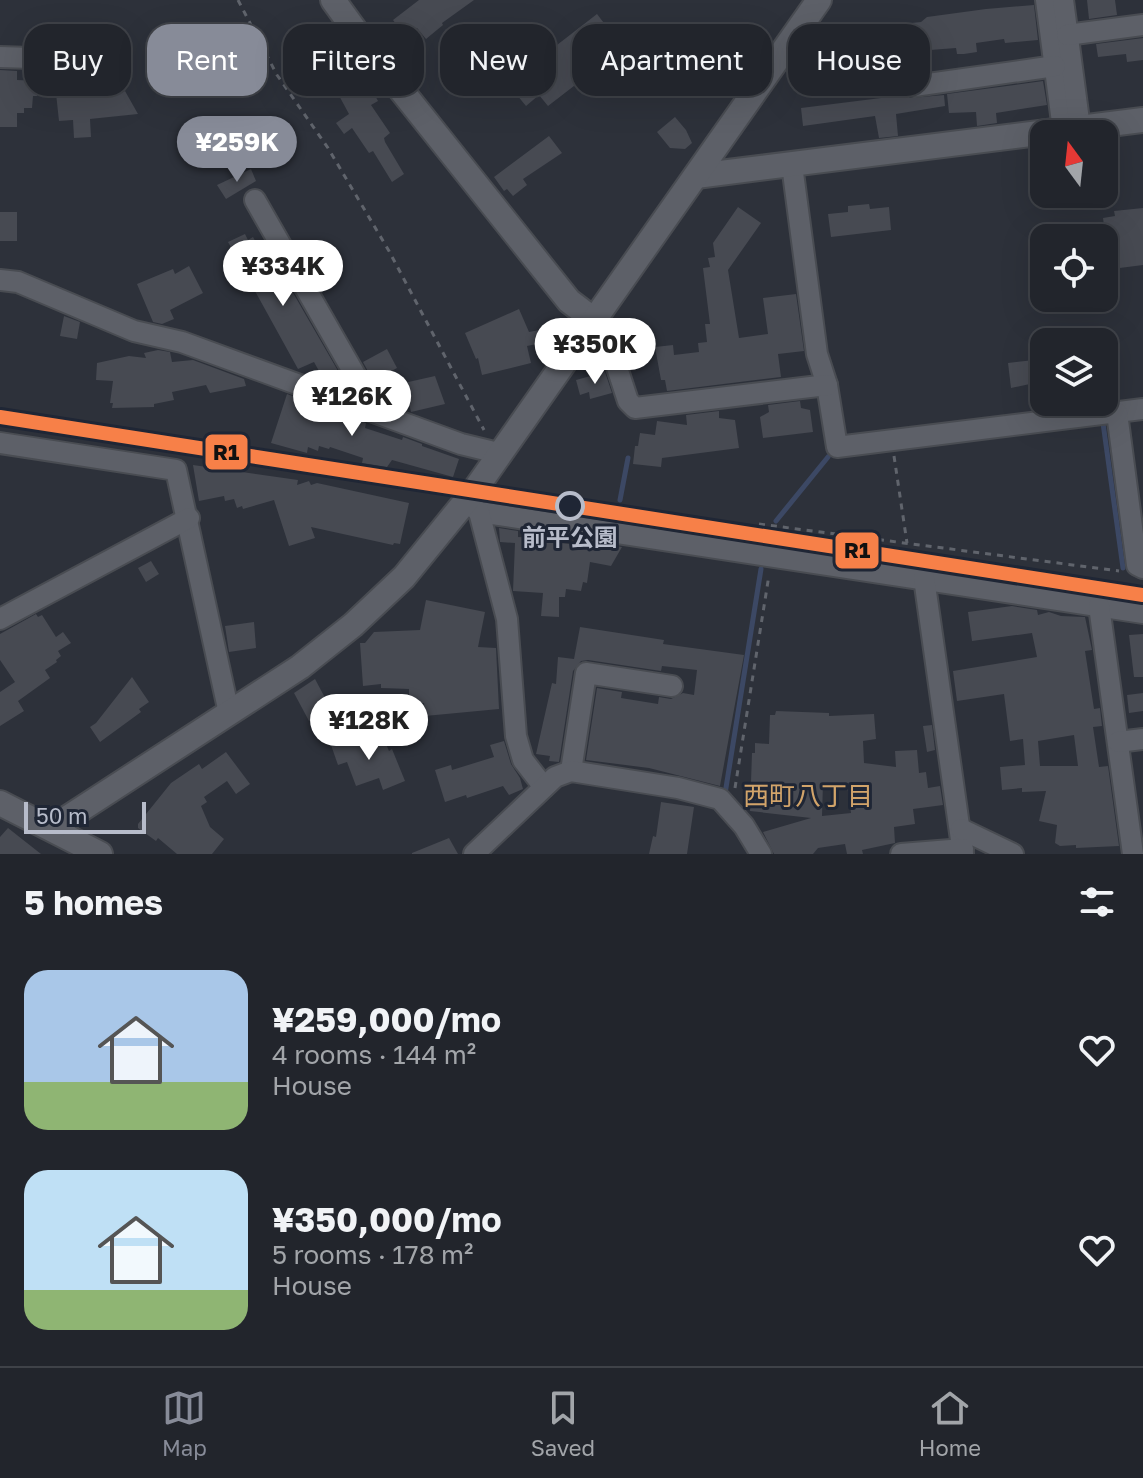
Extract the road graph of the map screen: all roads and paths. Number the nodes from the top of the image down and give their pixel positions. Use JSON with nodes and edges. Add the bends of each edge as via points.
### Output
{"nodes":[{"id":1,"x":238,"y":0,"type":"edge"},
{"id":2,"x":333,"y":0,"type":"edge"},
{"id":3,"x":819,"y":0,"type":"edge"},
{"id":4,"x":1046,"y":0,"type":"edge"},
{"id":5,"x":1063,"y":0,"type":"edge"},
{"id":6,"x":1143,"y":25,"type":"edge"},
{"id":7,"x":1067,"y":35,"type":"junction"},
{"id":8,"x":0,"y":57,"type":"edge"},
{"id":9,"x":24,"y":58,"type":"edge"},
{"id":10,"x":1055,"y":66,"type":"junction"},
{"id":11,"x":930,"y":84,"type":"edge"},
{"id":12,"x":1070,"y":120,"type":"edge"},
{"id":13,"x":1072,"y":120,"type":"edge"},
{"id":14,"x":1143,"y":120,"type":"edge"},
{"id":15,"x":1118,"y":123,"type":"edge"},
{"id":16,"x":1030,"y":134,"type":"edge"},
{"id":17,"x":792,"y":165,"type":"junction"},
{"id":18,"x":696,"y":176,"type":"junction"},
{"id":19,"x":255,"y":200,"type":"dead end"},
{"id":20,"x":0,"y":280,"type":"edge"},
{"id":21,"x":594,"y":320,"type":"junction"},
{"id":22,"x":827,"y":385,"type":"junction"},
{"id":23,"x":1143,"y":409,"type":"edge"},
{"id":24,"x":372,"y":411,"type":"junction"},
{"id":25,"x":1118,"y":413,"type":"edge"},
{"id":26,"x":1093,"y":416,"type":"edge"},
{"id":27,"x":1117,"y":416,"type":"edge"},
{"id":28,"x":891,"y":441,"type":"junction"},
{"id":29,"x":0,"y":443,"type":"edge"},
{"id":30,"x":492,"y":443,"type":"junction"},
{"id":31,"x":471,"y":508,"type":"junction"},
{"id":32,"x":189,"y":518,"type":"junction"},
{"id":33,"x":759,"y":524,"type":"dead end"},
{"id":34,"x":907,"y":543,"type":"junction"},
{"id":35,"x":772,"y":555,"type":"junction"},
{"id":36,"x":1137,"y":570,"type":"edge"},
{"id":37,"x":924,"y":578,"type":"junction"},
{"id":38,"x":1099,"y":606,"type":"junction"},
{"id":39,"x":1143,"y":613,"type":"edge"},
{"id":40,"x":0,"y":619,"type":"edge"},
{"id":41,"x":672,"y":686,"type":"dead end"},
{"id":42,"x":229,"y":713,"type":"junction"},
{"id":43,"x":1143,"y":739,"type":"edge"},
{"id":44,"x":1118,"y":742,"type":"junction"},
{"id":45,"x":571,"y":771,"type":"junction"},
{"id":46,"x":544,"y":787,"type":"junction"},
{"id":47,"x":0,"y":803,"type":"edge"},
{"id":48,"x":730,"y":810,"type":"junction"},
{"id":49,"x":52,"y":828,"type":"junction"},
{"id":50,"x":962,"y":844,"type":"edge"},
{"id":51,"x":100,"y":854,"type":"edge"},
{"id":52,"x":474,"y":854,"type":"edge"},
{"id":53,"x":761,"y":854,"type":"edge"},
{"id":54,"x":901,"y":854,"type":"edge"},
{"id":55,"x":1013,"y":854,"type":"edge"},
{"id":56,"x":1133,"y":854,"type":"edge"}],
"edges":[{"from":1,"to":30,"type":"path","via":[[277,75],[389,251]]},
{"from":2,"to":21,"type":"street","via":[[569,301]]},
{"from":3,"to":18,"type":"street"},
{"from":4,"to":10,"type":"street"},
{"from":5,"to":7,"type":"street"},
{"from":6,"to":7,"type":"street"},
{"from":7,"to":13,"type":"street"},
{"from":8,"to":9,"type":"street"},
{"from":10,"to":11,"type":"street"},
{"from":10,"to":12,"type":"street"},
{"from":14,"to":15,"type":"street"},
{"from":16,"to":17,"type":"street"},
{"from":17,"to":18,"type":"street"},
{"from":17,"to":22,"type":"street","via":[[817,354]]},
{"from":18,"to":21,"type":"street"},
{"from":19,"to":24,"type":"street"},
{"from":20,"to":24,"type":"street","via":[[18,282],[134,331],[182,342]]},
{"from":21,"to":22,"type":"street","via":[[604,328],[635,408]]},
{"from":21,"to":30,"type":"street"},
{"from":22,"to":28,"type":"street","via":[[837,447]]},
{"from":23,"to":25,"type":"street"},
{"from":24,"to":30,"type":"street","via":[[461,444]]},
{"from":26,"to":28,"type":"street"},
{"from":27,"to":36,"type":"street"},
{"from":28,"to":34,"type":"path"},
{"from":29,"to":32,"type":"street","via":[[176,470]]},
{"from":30,"to":31,"type":"street"},
{"from":31,"to":35,"type":"street"},
{"from":31,"to":42,"type":"street","via":[[353,625]]},
{"from":31,"to":46,"type":"street","via":[[507,619],[516,736],[523,760]]},
{"from":32,"to":40,"type":"street"},
{"from":32,"to":42,"type":"street"},
{"from":33,"to":34,"type":"path"},
{"from":34,"to":36,"type":"path"},
{"from":35,"to":37,"type":"street"},
{"from":35,"to":48,"type":"path"},
{"from":37,"to":38,"type":"street"},
{"from":37,"to":50,"type":"street"},
{"from":38,"to":39,"type":"street"},
{"from":38,"to":44,"type":"street"},
{"from":41,"to":45,"type":"street","via":[[586,673]]},
{"from":42,"to":49,"type":"street"},
{"from":43,"to":44,"type":"street"},
{"from":44,"to":56,"type":"street"},
{"from":45,"to":46,"type":"street"},
{"from":45,"to":48,"type":"street","via":[[678,788],[720,799]]},
{"from":46,"to":52,"type":"street"},
{"from":47,"to":49,"type":"street"},
{"from":48,"to":53,"type":"street"},
{"from":49,"to":51,"type":"street"},
{"from":50,"to":54,"type":"street"},
{"from":50,"to":55,"type":"street"}]}
